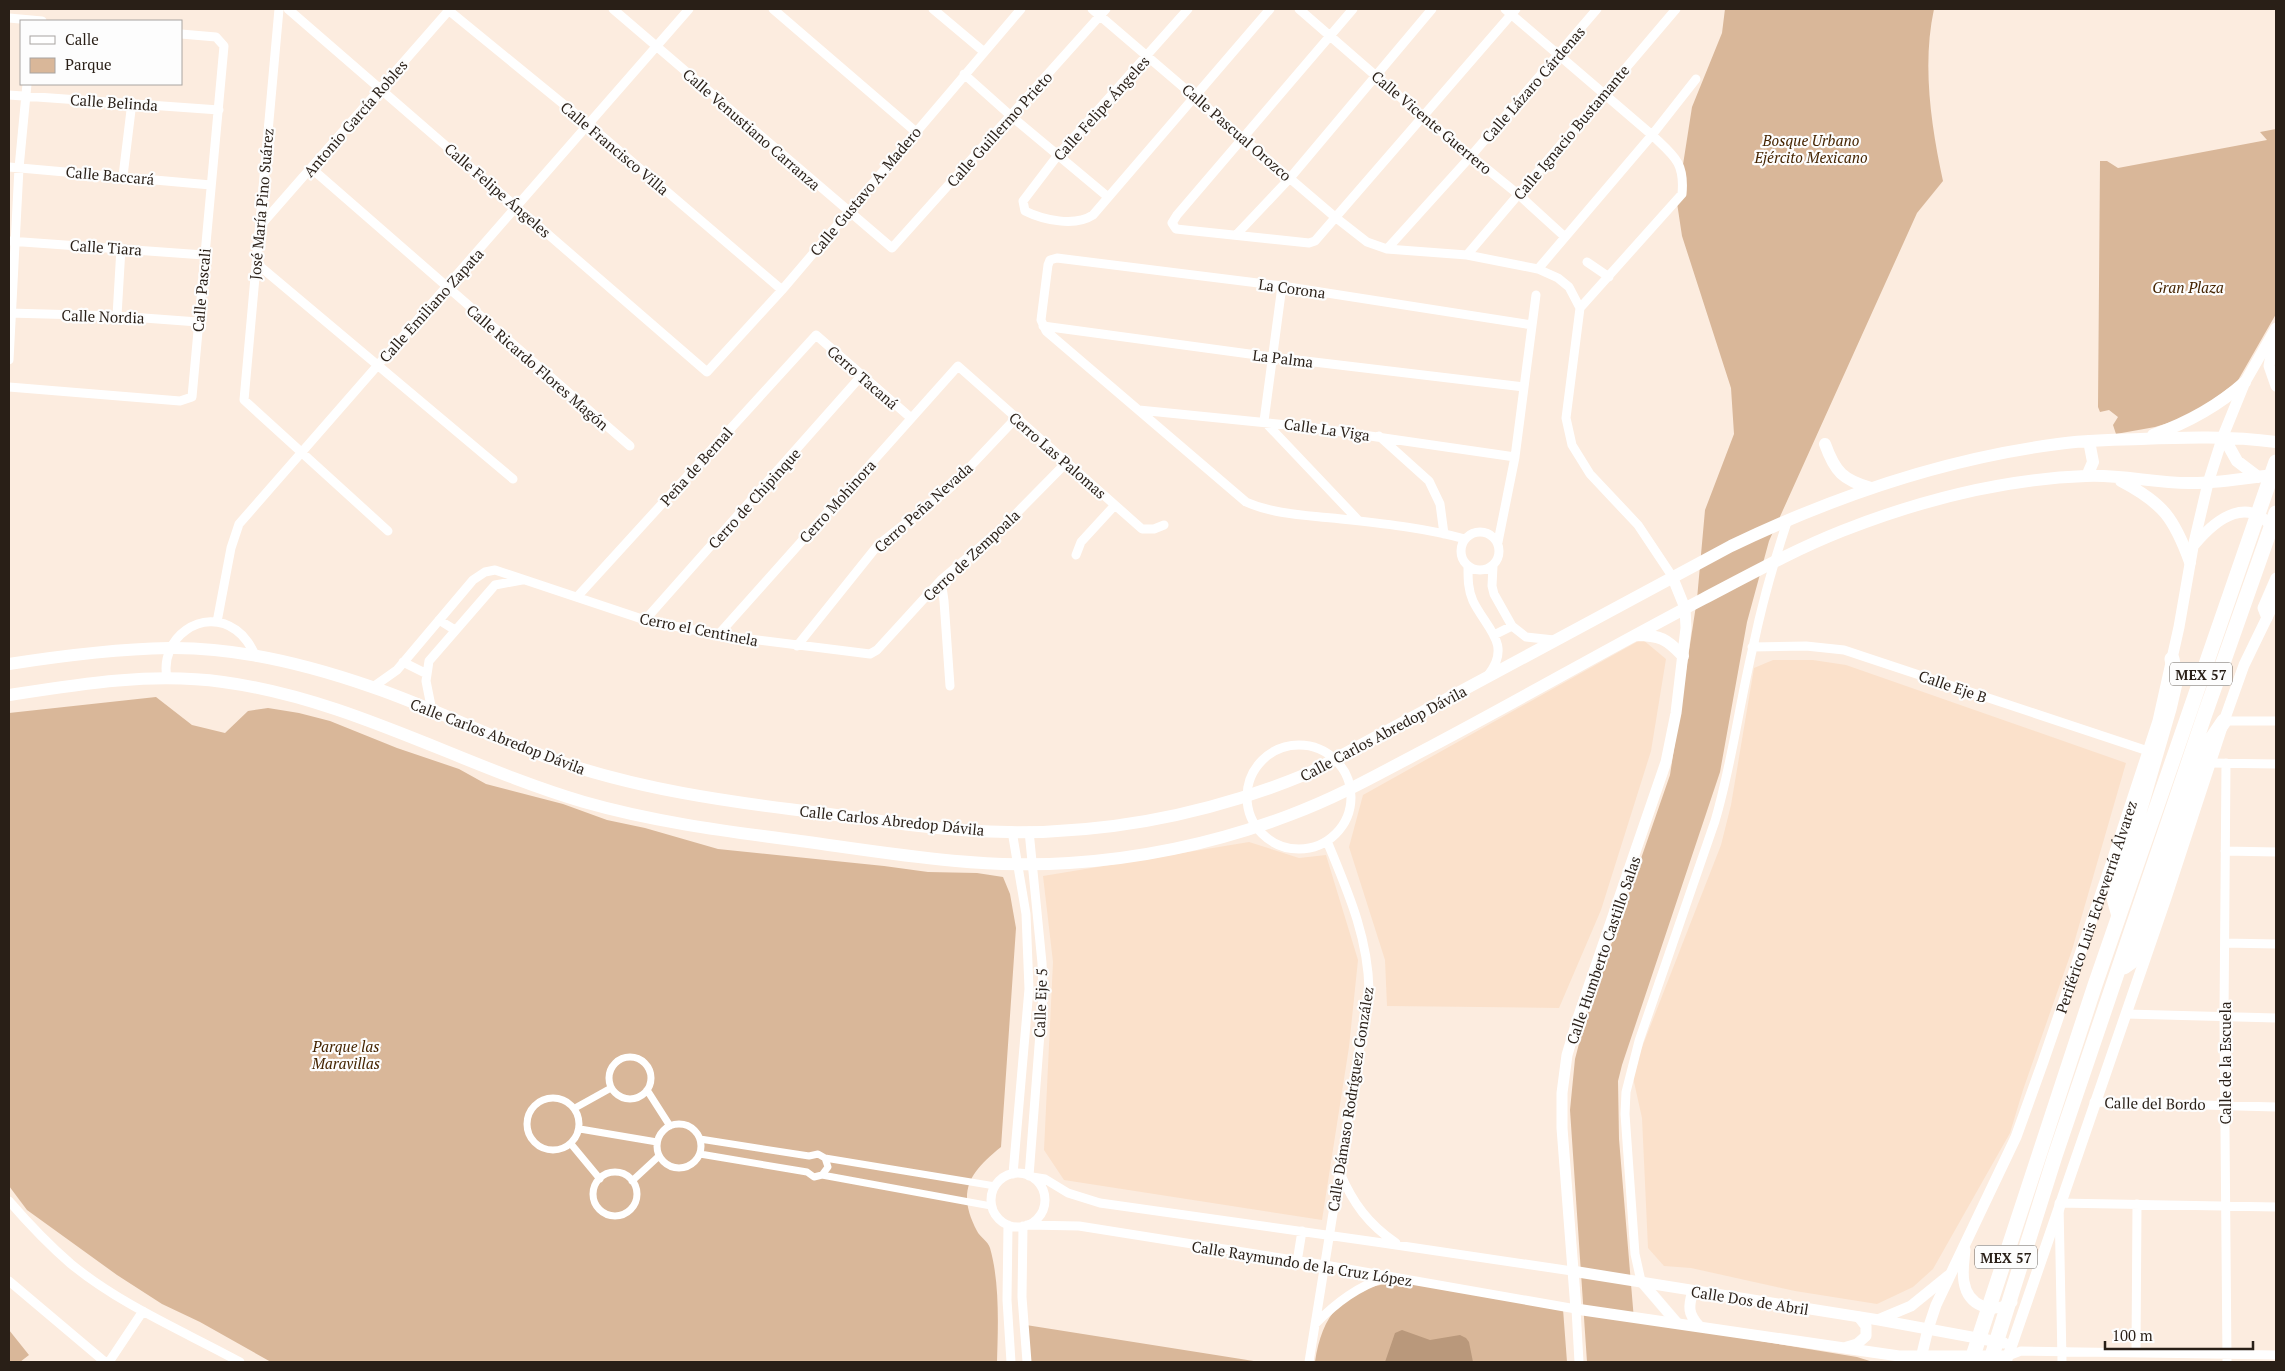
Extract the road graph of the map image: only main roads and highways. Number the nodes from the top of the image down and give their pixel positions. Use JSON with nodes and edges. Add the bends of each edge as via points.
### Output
{"nodes":[{"id":1,"x":2245,"y":382,"type":"road end"},
{"id":2,"x":2223,"y":436,"type":"junction"},
{"id":3,"x":2143,"y":439,"type":"junction"},
{"id":4,"x":2089,"y":441,"type":"junction"},
{"id":5,"x":2276,"y":442,"type":"edge"},
{"id":6,"x":1825,"y":444,"type":"dead end"},
{"id":7,"x":2276,"y":462,"type":"edge"},
{"id":8,"x":2276,"y":475,"type":"edge"},
{"id":9,"x":2088,"y":476,"type":"junction"},
{"id":10,"x":2112,"y":476,"type":"junction"},
{"id":11,"x":2258,"y":477,"type":"junction"},
{"id":12,"x":1871,"y":488,"type":"junction"},
{"id":13,"x":2276,"y":513,"type":"edge"},
{"id":14,"x":2190,"y":562,"type":"road end"},
{"id":15,"x":1631,"y":635,"type":"junction"},
{"id":16,"x":1683,"y":656,"type":"road end"},
{"id":17,"x":2172,"y":659,"type":"road end"},
{"id":18,"x":9,"y":664,"type":"edge"},
{"id":19,"x":9,"y":695,"type":"edge"},
{"id":20,"x":2224,"y":721,"type":"road end"},
{"id":21,"x":2119,"y":916,"type":"junction"},
{"id":22,"x":2119,"y":971,"type":"junction"},
{"id":23,"x":1971,"y":1362,"type":"edge"},
{"id":24,"x":1990,"y":1362,"type":"edge"}],
"edges":[{"from":1,"to":3,"type":"main road","via":[[2223,402]]},
{"from":2,"to":3,"type":"main road","name":"Calle Carlos Abredop Dávila"},
{"from":2,"to":5,"type":"main road","name":"Calle Carlos Abredop Dávila"},
{"from":2,"to":11,"type":"main road","via":[[2237,461]]},
{"from":3,"to":4,"type":"main road","name":"Calle Carlos Abredop Dávila"},
{"from":4,"to":9,"type":"main road","via":[[2094,462]]},
{"from":4,"to":12,"type":"main road","name":"Calle Carlos Abredop Dávila","via":[[1958,462]]},
{"from":6,"to":12,"type":"main road","via":[[1836,469],[1844,478]]},
{"from":7,"to":21,"type":"highway","name":"Periférico Luis Echeverría Álvarez","number":"MEX 57"},
{"from":8,"to":11,"type":"main road","name":"Calle Carlos Abredop Dávila"},
{"from":9,"to":10,"type":"main road","name":"Calle Carlos Abredop Dávila"},
{"from":9,"to":15,"type":"main road","name":"Calle Carlos Abredop Dávila","via":[[2003,486],[1934,502],[1846,530],[1774,562]]},
{"from":10,"to":11,"type":"main road","name":"Calle Carlos Abredop Dávila","via":[[2154,482],[2208,483]]},
{"from":10,"to":14,"type":"main road","via":[[2158,504],[2173,522]]},
{"from":12,"to":18,"type":"main road","name":"Calle Carlos Abredop Dávila","via":[[1789,518],[1672,576],[1336,760],[1285,783],[1172,817],[1075,831],[964,830],[912,825],[701,797],[620,780],[546,757],[373,687],[256,657],[169,648],[43,658]]},
{"from":13,"to":22,"type":"highway","number":"MEX 57"},
{"from":15,"to":16,"type":"main road","via":[[1661,637]]},
{"from":15,"to":19,"type":"main road","name":"Calle Carlos Abredop Dávila","via":[[1455,734],[1350,789],[1291,815],[1167,851],[1033,864],[897,855],[708,828],[631,813],[588,803],[496,773],[371,720],[313,702],[222,682],[167,678],[75,685]]},
{"from":17,"to":21,"type":"highway","via":[[2176,678],[2169,709],[2114,898]]},
{"from":20,"to":22,"type":"highway","via":[[2209,743],[2137,952],[2131,962]]},
{"from":21,"to":23,"type":"highway","name":"Periférico Luis Echeverría Álvarez","number":"MEX 57"},
{"from":22,"to":24,"type":"highway","number":"MEX 57","via":[[2055,1156]]}]}
